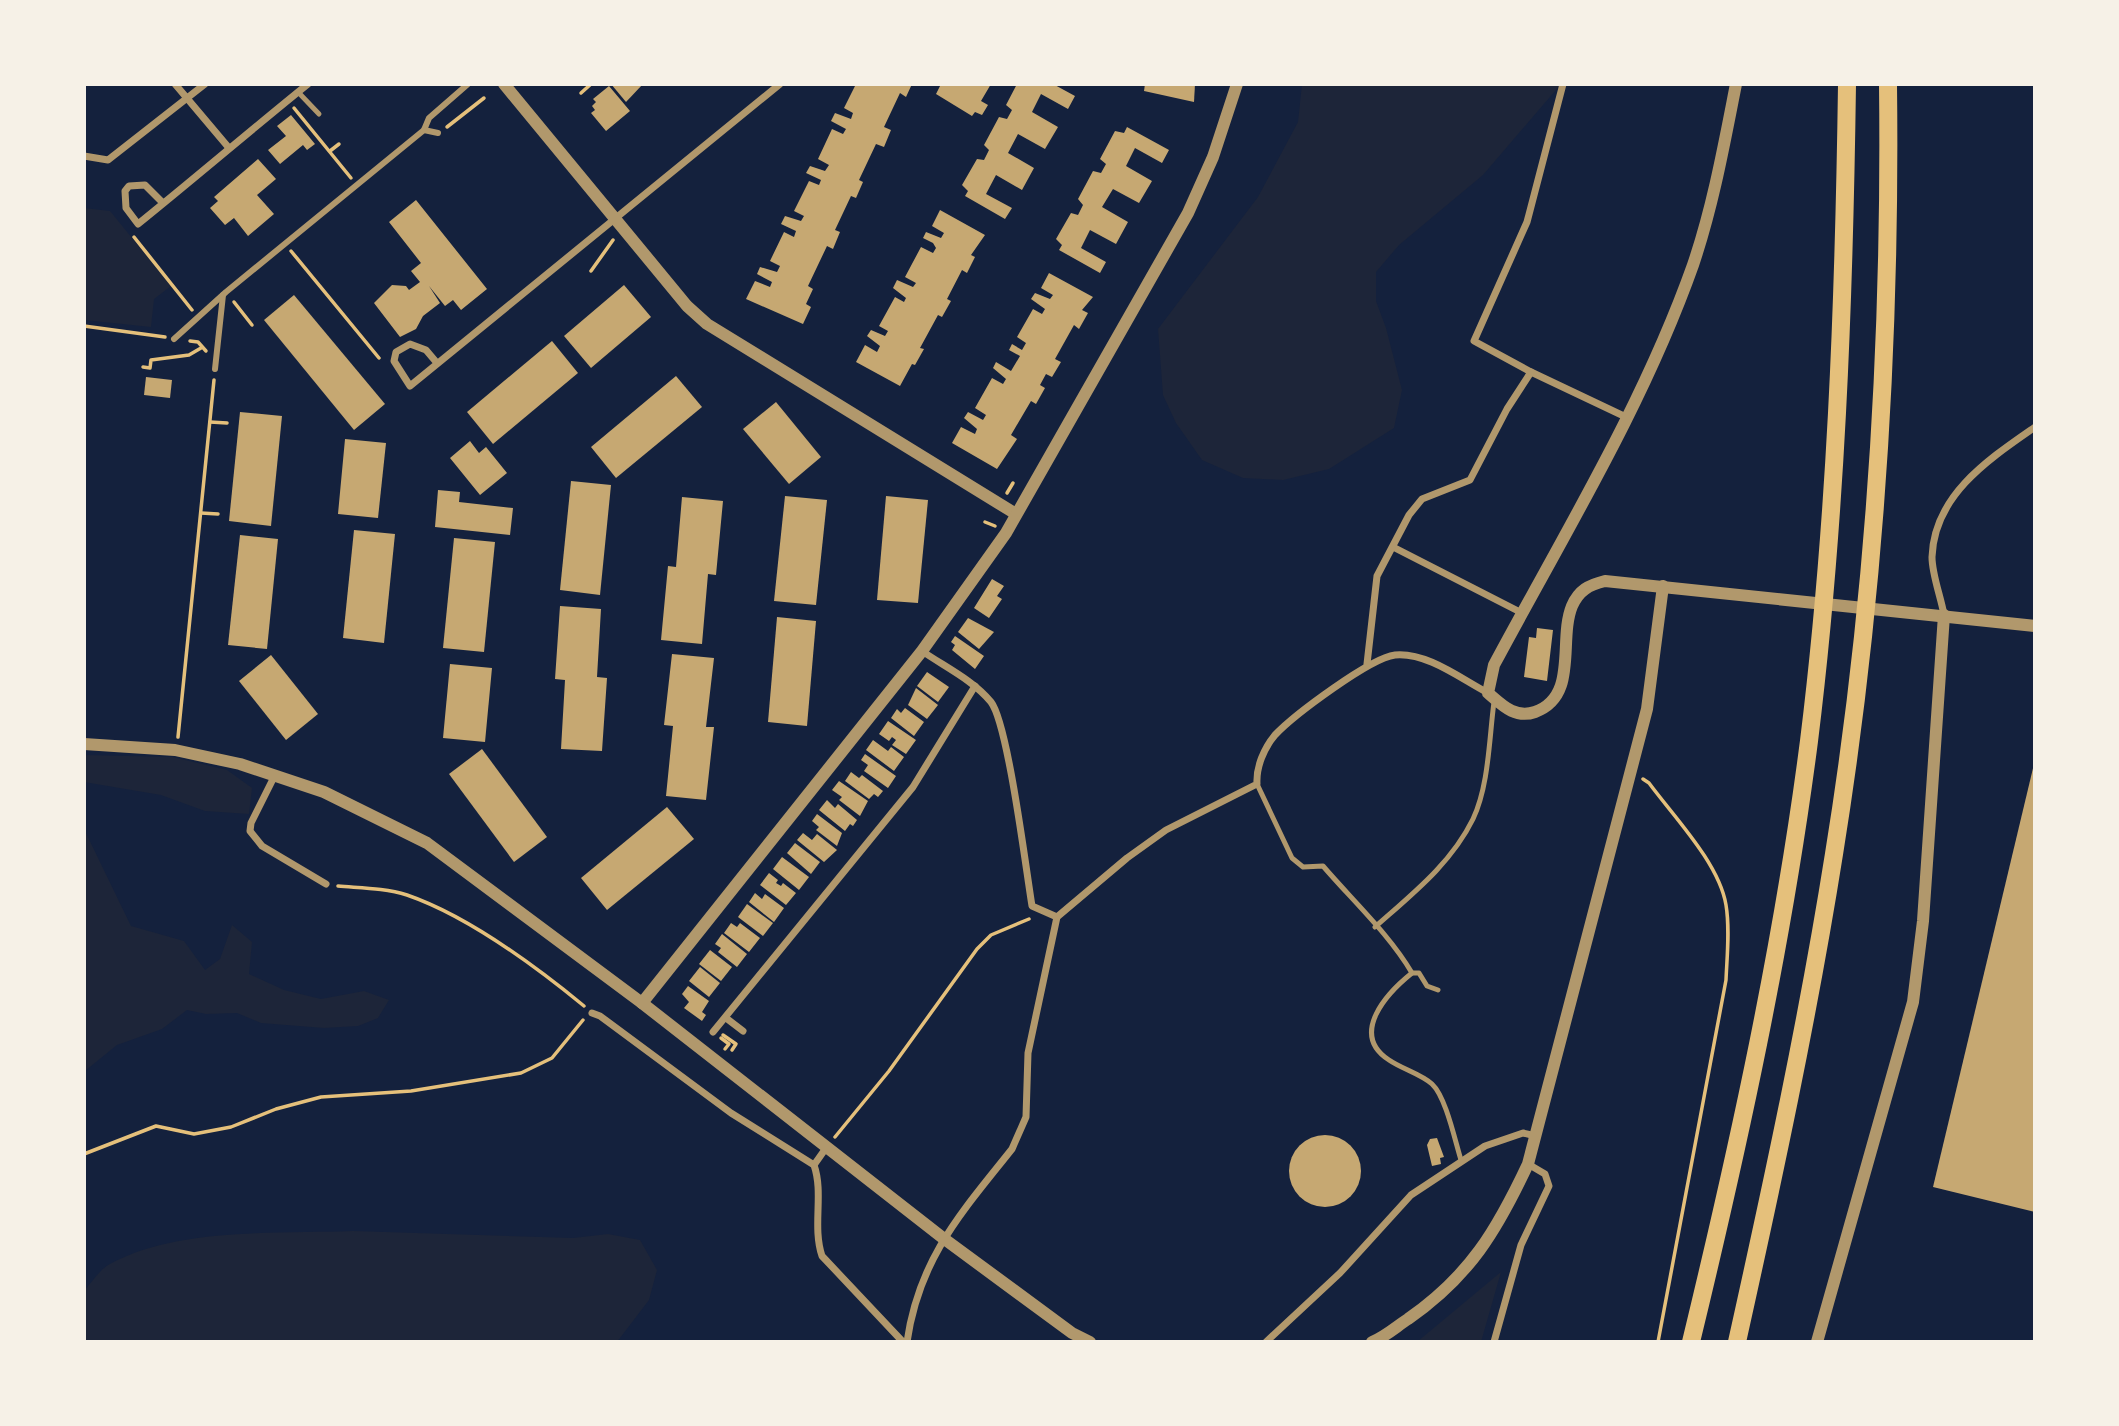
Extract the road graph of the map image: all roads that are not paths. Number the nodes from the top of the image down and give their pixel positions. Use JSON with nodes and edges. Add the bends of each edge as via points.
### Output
{"nodes":[{"id":1,"x":175,"y":84,"type":"edge"},
{"id":2,"x":205,"y":84,"type":"edge"},
{"id":3,"x":308,"y":84,"type":"edge"},
{"id":4,"x":468,"y":84,"type":"edge"},
{"id":5,"x":504,"y":84,"type":"edge"},
{"id":6,"x":780,"y":84,"type":"edge"},
{"id":7,"x":1237,"y":84,"type":"edge"},
{"id":8,"x":1563,"y":84,"type":"edge"},
{"id":9,"x":1736,"y":84,"type":"edge"},
{"id":10,"x":1847,"y":84,"type":"edge"},
{"id":11,"x":1888,"y":84,"type":"edge"},
{"id":12,"x":298,"y":92,"type":"junction"},
{"id":13,"x":187,"y":99,"type":"junction"},
{"id":14,"x":320,"y":114,"type":"dead end"},
{"id":15,"x":424,"y":130,"type":"junction"},
{"id":16,"x":438,"y":133,"type":"road end"},
{"id":17,"x":229,"y":148,"type":"junction"},
{"id":18,"x":84,"y":156,"type":"edge"},
{"id":19,"x":163,"y":203,"type":"junction"},
{"id":20,"x":614,"y":218,"type":"junction"},
{"id":21,"x":224,"y":294,"type":"junction"},
{"id":22,"x":174,"y":339,"type":"dead end"},
{"id":23,"x":437,"y":363,"type":"junction"},
{"id":24,"x":215,"y":369,"type":"road end"},
{"id":25,"x":1531,"y":372,"type":"junction"},
{"id":26,"x":1628,"y":418,"type":"junction"},
{"id":27,"x":2035,"y":427,"type":"edge"},
{"id":28,"x":1016,"y":514,"type":"junction"},
{"id":29,"x":1393,"y":547,"type":"junction"},
{"id":30,"x":1662,"y":586,"type":"junction"},
{"id":31,"x":1522,"y":613,"type":"junction"},
{"id":32,"x":1944,"y":615,"type":"junction"},
{"id":33,"x":2035,"y":626,"type":"edge"},
{"id":34,"x":922,"y":651,"type":"junction"},
{"id":35,"x":1367,"y":664,"type":"junction"},
{"id":36,"x":975,"y":687,"type":"junction"},
{"id":37,"x":1491,"y":696,"type":"junction"},
{"id":38,"x":84,"y":744,"type":"edge"},
{"id":39,"x":275,"y":775,"type":"junction"},
{"id":40,"x":1257,"y":784,"type":"junction"},
{"id":41,"x":326,"y":884,"type":"road end"},
{"id":42,"x":1057,"y":917,"type":"junction"},
{"id":43,"x":1375,"y":927,"type":"junction"},
{"id":44,"x":1412,"y":973,"type":"junction"},
{"id":45,"x":1438,"y":990,"type":"dead end"},
{"id":46,"x":642,"y":1003,"type":"junction"},
{"id":47,"x":592,"y":1013,"type":"road end"},
{"id":48,"x":726,"y":1018,"type":"junction"},
{"id":49,"x":743,"y":1031,"type":"dead end"},
{"id":50,"x":713,"y":1032,"type":"dead end"},
{"id":51,"x":1536,"y":1136,"type":"junction"},
{"id":52,"x":826,"y":1148,"type":"junction"},
{"id":53,"x":1461,"y":1160,"type":"junction"},
{"id":54,"x":1528,"y":1164,"type":"junction"},
{"id":55,"x":814,"y":1165,"type":"junction"},
{"id":56,"x":943,"y":1238,"type":"junction"},
{"id":57,"x":905,"y":1342,"type":"edge"},
{"id":58,"x":1090,"y":1342,"type":"edge"},
{"id":59,"x":1266,"y":1342,"type":"edge"},
{"id":60,"x":1372,"y":1342,"type":"edge"},
{"id":61,"x":1494,"y":1342,"type":"edge"},
{"id":62,"x":1691,"y":1342,"type":"edge"},
{"id":63,"x":1737,"y":1342,"type":"edge"},
{"id":64,"x":1817,"y":1342,"type":"edge"}],
"edges":[{"from":1,"to":13,"type":"street"},
{"from":2,"to":13,"type":"street"},
{"from":3,"to":12,"type":"street"},
{"from":4,"to":15,"type":"street","via":[[429,118]]},
{"from":5,"to":20,"type":"street"},
{"from":6,"to":20,"type":"street"},
{"from":7,"to":28,"type":"street","via":[[1188,213]]},
{"from":8,"to":25,"type":"street","via":[[1527,222],[1474,341]]},
{"from":9,"to":26,"type":"street","via":[[1715,191],[1693,265]]},
{"from":10,"to":62,"type":"highway","via":[[1844,272],[1828,544],[1809,740],[1777,943],[1726,1199]]},
{"from":11,"to":63,"type":"highway","via":[[1882,380],[1863,636],[1835,852],[1791,1101]]},
{"from":12,"to":14,"type":"lane"},
{"from":12,"to":17,"type":"street"},
{"from":13,"to":17,"type":"street"},
{"from":13,"to":18,"type":"street","via":[[108,160]]},
{"from":15,"to":16,"type":"street"},
{"from":15,"to":21,"type":"street"},
{"from":17,"to":19,"type":"street"},
{"from":19,"to":19,"type":"street","via":[[145,185],[129,186],[125,191],[126,208],[138,224]]},
{"from":20,"to":23,"type":"street"},
{"from":20,"to":28,"type":"street","via":[[707,324]]},
{"from":21,"to":22,"type":"street"},
{"from":21,"to":24,"type":"street"},
{"from":23,"to":23,"type":"street","via":[[426,350],[410,344],[396,352],[394,361],[410,386]]},
{"from":25,"to":26,"type":"street"},
{"from":25,"to":29,"type":"street","via":[[1471,480],[1422,499]]},
{"from":26,"to":31,"type":"street"},
{"from":27,"to":32,"type":"street","via":[[1989,459],[1946,507],[1932,560]]},
{"from":28,"to":34,"type":"street"},
{"from":29,"to":31,"type":"street"},
{"from":29,"to":35,"type":"street","via":[[1377,576]]},
{"from":30,"to":32,"type":"street"},
{"from":30,"to":37,"type":"street","via":[[1605,581],[1589,585],[1571,608],[1563,682],[1545,708],[1528,714],[1509,711]]},
{"from":30,"to":51,"type":"street","via":[[1647,709]]},
{"from":31,"to":37,"type":"street","via":[[1494,665]]},
{"from":32,"to":33,"type":"street"},
{"from":32,"to":64,"type":"street","via":[[1923,921],[1913,1002]]},
{"from":34,"to":36,"type":"street"},
{"from":34,"to":46,"type":"street"},
{"from":35,"to":37,"type":"street","via":[[1394,655],[1419,658]]},
{"from":35,"to":40,"type":"street","via":[[1274,736],[1262,755]]},
{"from":36,"to":42,"type":"street","via":[[993,704],[998,718],[1032,906]]},
{"from":36,"to":48,"type":"street","via":[[913,787]]},
{"from":37,"to":43,"type":"lane","via":[[1482,789],[1474,818],[1454,851],[1426,882]]},
{"from":38,"to":39,"type":"street","via":[[175,750]]},
{"from":39,"to":41,"type":"street","via":[[250,831],[262,846]]},
{"from":39,"to":46,"type":"street","via":[[355,805],[427,843]]},
{"from":40,"to":42,"type":"street","via":[[1166,830]]},
{"from":40,"to":43,"type":"lane","via":[[1292,858],[1303,867],[1323,866]]},
{"from":42,"to":56,"type":"street","via":[[1028,1053],[1029,1090],[1021,1133]]},
{"from":43,"to":44,"type":"lane","via":[[1396,947]]},
{"from":44,"to":45,"type":"lane","via":[[1419,973],[1427,986]]},
{"from":44,"to":53,"type":"lane","via":[[1380,1005],[1372,1038],[1382,1055],[1433,1084]]},
{"from":46,"to":52,"type":"street"},
{"from":47,"to":55,"type":"street","via":[[731,1114]]},
{"from":48,"to":49,"type":"street"},
{"from":48,"to":50,"type":"street"},
{"from":51,"to":53,"type":"street","via":[[1516,1134]]},
{"from":51,"to":54,"type":"street"},
{"from":52,"to":55,"type":"street"},
{"from":52,"to":56,"type":"street"},
{"from":53,"to":59,"type":"street","via":[[1410,1195],[1340,1273]]},
{"from":54,"to":60,"type":"street","via":[[1501,1221],[1459,1277],[1433,1301]]},
{"from":54,"to":61,"type":"street","via":[[1545,1174],[1549,1186],[1521,1245]]},
{"from":55,"to":57,"type":"street","via":[[819,1179],[817,1242],[822,1256]]},
{"from":56,"to":57,"type":"street","via":[[911,1311]]},
{"from":56,"to":58,"type":"street"}]}
